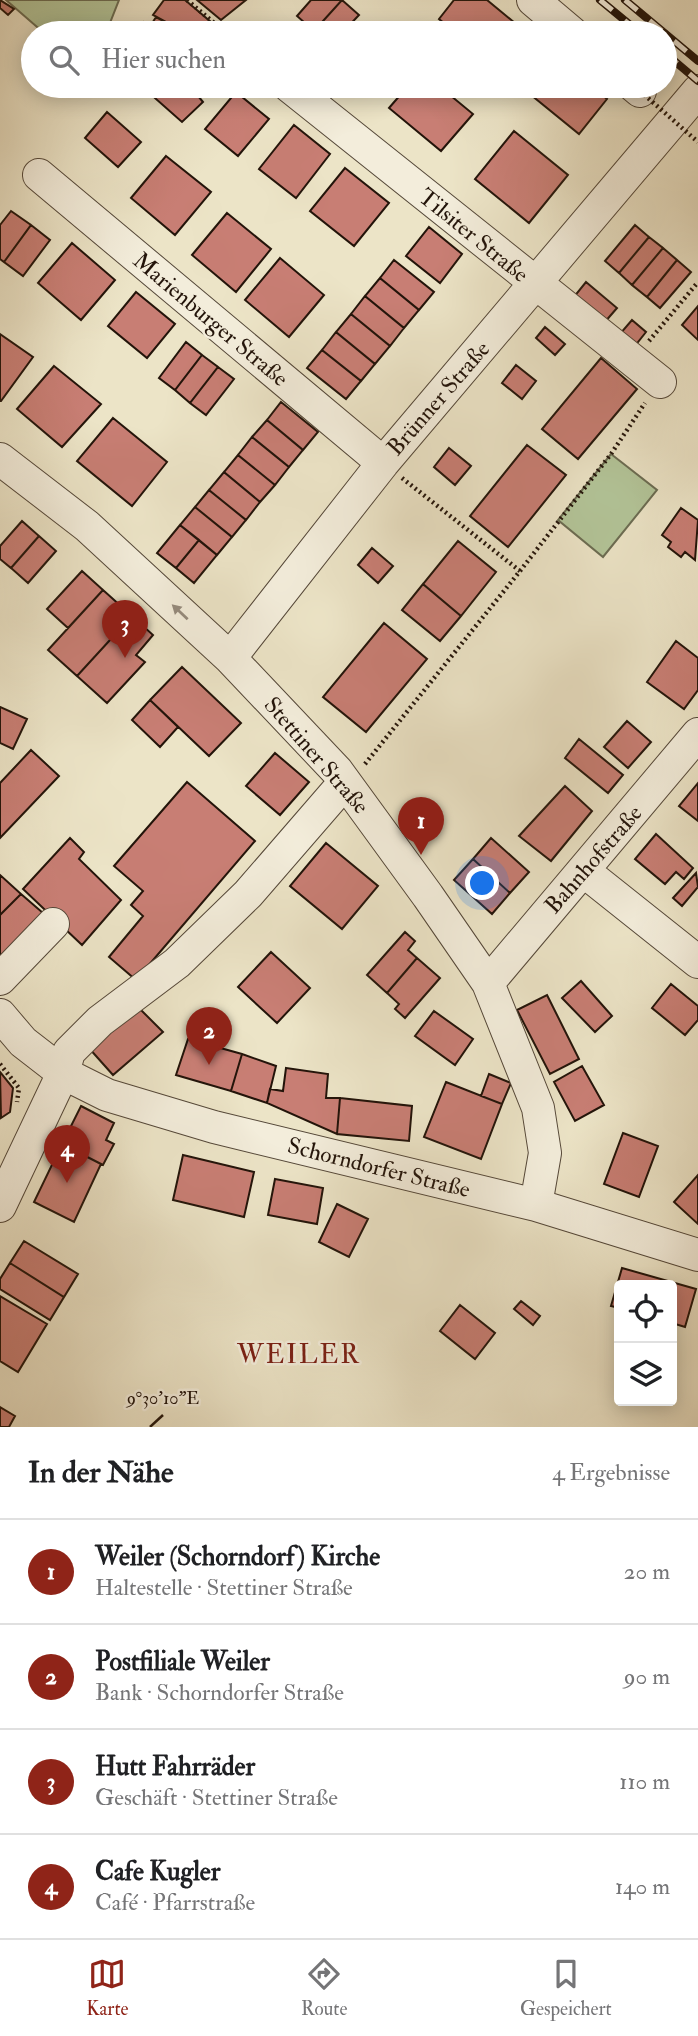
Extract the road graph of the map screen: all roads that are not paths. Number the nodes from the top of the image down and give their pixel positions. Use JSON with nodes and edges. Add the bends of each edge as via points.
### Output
{"nodes":[{"id":1,"x":533,"y":0,"type":"edge"},
{"id":2,"x":558,"y":21,"type":"edge"},
{"id":3,"x":698,"y":91,"type":"edge"},
{"id":4,"x":304,"y":98,"type":"edge"},
{"id":5,"x":39,"y":175,"type":"dead end"},
{"id":6,"x":536,"y":284,"type":"junction"},
{"id":7,"x":660,"y":382,"type":"road end"},
{"id":8,"x":0,"y":458,"type":"edge"},
{"id":9,"x":383,"y":463,"type":"junction"},
{"id":10,"x":230,"y":658,"type":"junction"},
{"id":11,"x":698,"y":734,"type":"edge"},
{"id":12,"x":341,"y":777,"type":"junction"},
{"id":13,"x":585,"y":872,"type":"junction"},
{"id":14,"x":53,"y":924,"type":"dead end"},
{"id":15,"x":698,"y":962,"type":"edge"},
{"id":16,"x":0,"y":979,"type":"edge"},
{"id":17,"x":488,"y":983,"type":"junction"},
{"id":18,"x":0,"y":1015,"type":"edge"},
{"id":19,"x":63,"y":1073,"type":"junction"},
{"id":20,"x":10,"y":1149,"type":"edge"},
{"id":21,"x":536,"y":1205,"type":"junction"},
{"id":22,"x":0,"y":1206,"type":"edge"},
{"id":23,"x":698,"y":1255,"type":"edge"}],
"edges":[{"from":1,"to":2,"type":"street"},
{"from":3,"to":6,"type":"street","name":"Brünner Straße"},
{"from":4,"to":6,"type":"street","name":"Tilsiter Straße"},
{"from":5,"to":9,"type":"street","name":"Marienburger Straße"},
{"from":6,"to":7,"type":"street","name":"Tilsiter Straße"},
{"from":6,"to":9,"type":"street","name":"Brünner Straße"},
{"from":10,"to":8,"type":"street","name":"Stettiner Straße","one_way":true,"via":[[87,526]]},
{"from":9,"to":10,"type":"street","name":"Brünner Straße"},
{"from":10,"to":12,"type":"street","name":"Stettiner Straße"},
{"from":11,"to":13,"type":"street","name":"Bahnhofstraße"},
{"from":12,"to":17,"type":"street","name":"Stettiner Straße"},
{"from":12,"to":19,"type":"street","via":[[240,903],[177,963],[100,1021],[68,1052]]},
{"from":13,"to":15,"type":"street"},
{"from":13,"to":17,"type":"street","name":"Bahnhofstraße"},
{"from":14,"to":16,"type":"street"},
{"from":17,"to":21,"type":"street","name":"Stettiner Straße","via":[[538,1108],[545,1153]]},
{"from":18,"to":19,"type":"street","name":"Schorndorfer Straße","via":[[23,1042]]},
{"from":19,"to":20,"type":"street"},
{"from":19,"to":21,"type":"street","name":"Schorndorfer Straße","via":[[107,1095],[214,1127]]},
{"from":20,"to":22,"type":"street"},
{"from":21,"to":23,"type":"street","name":"Schorndorfer Straße"}]}
